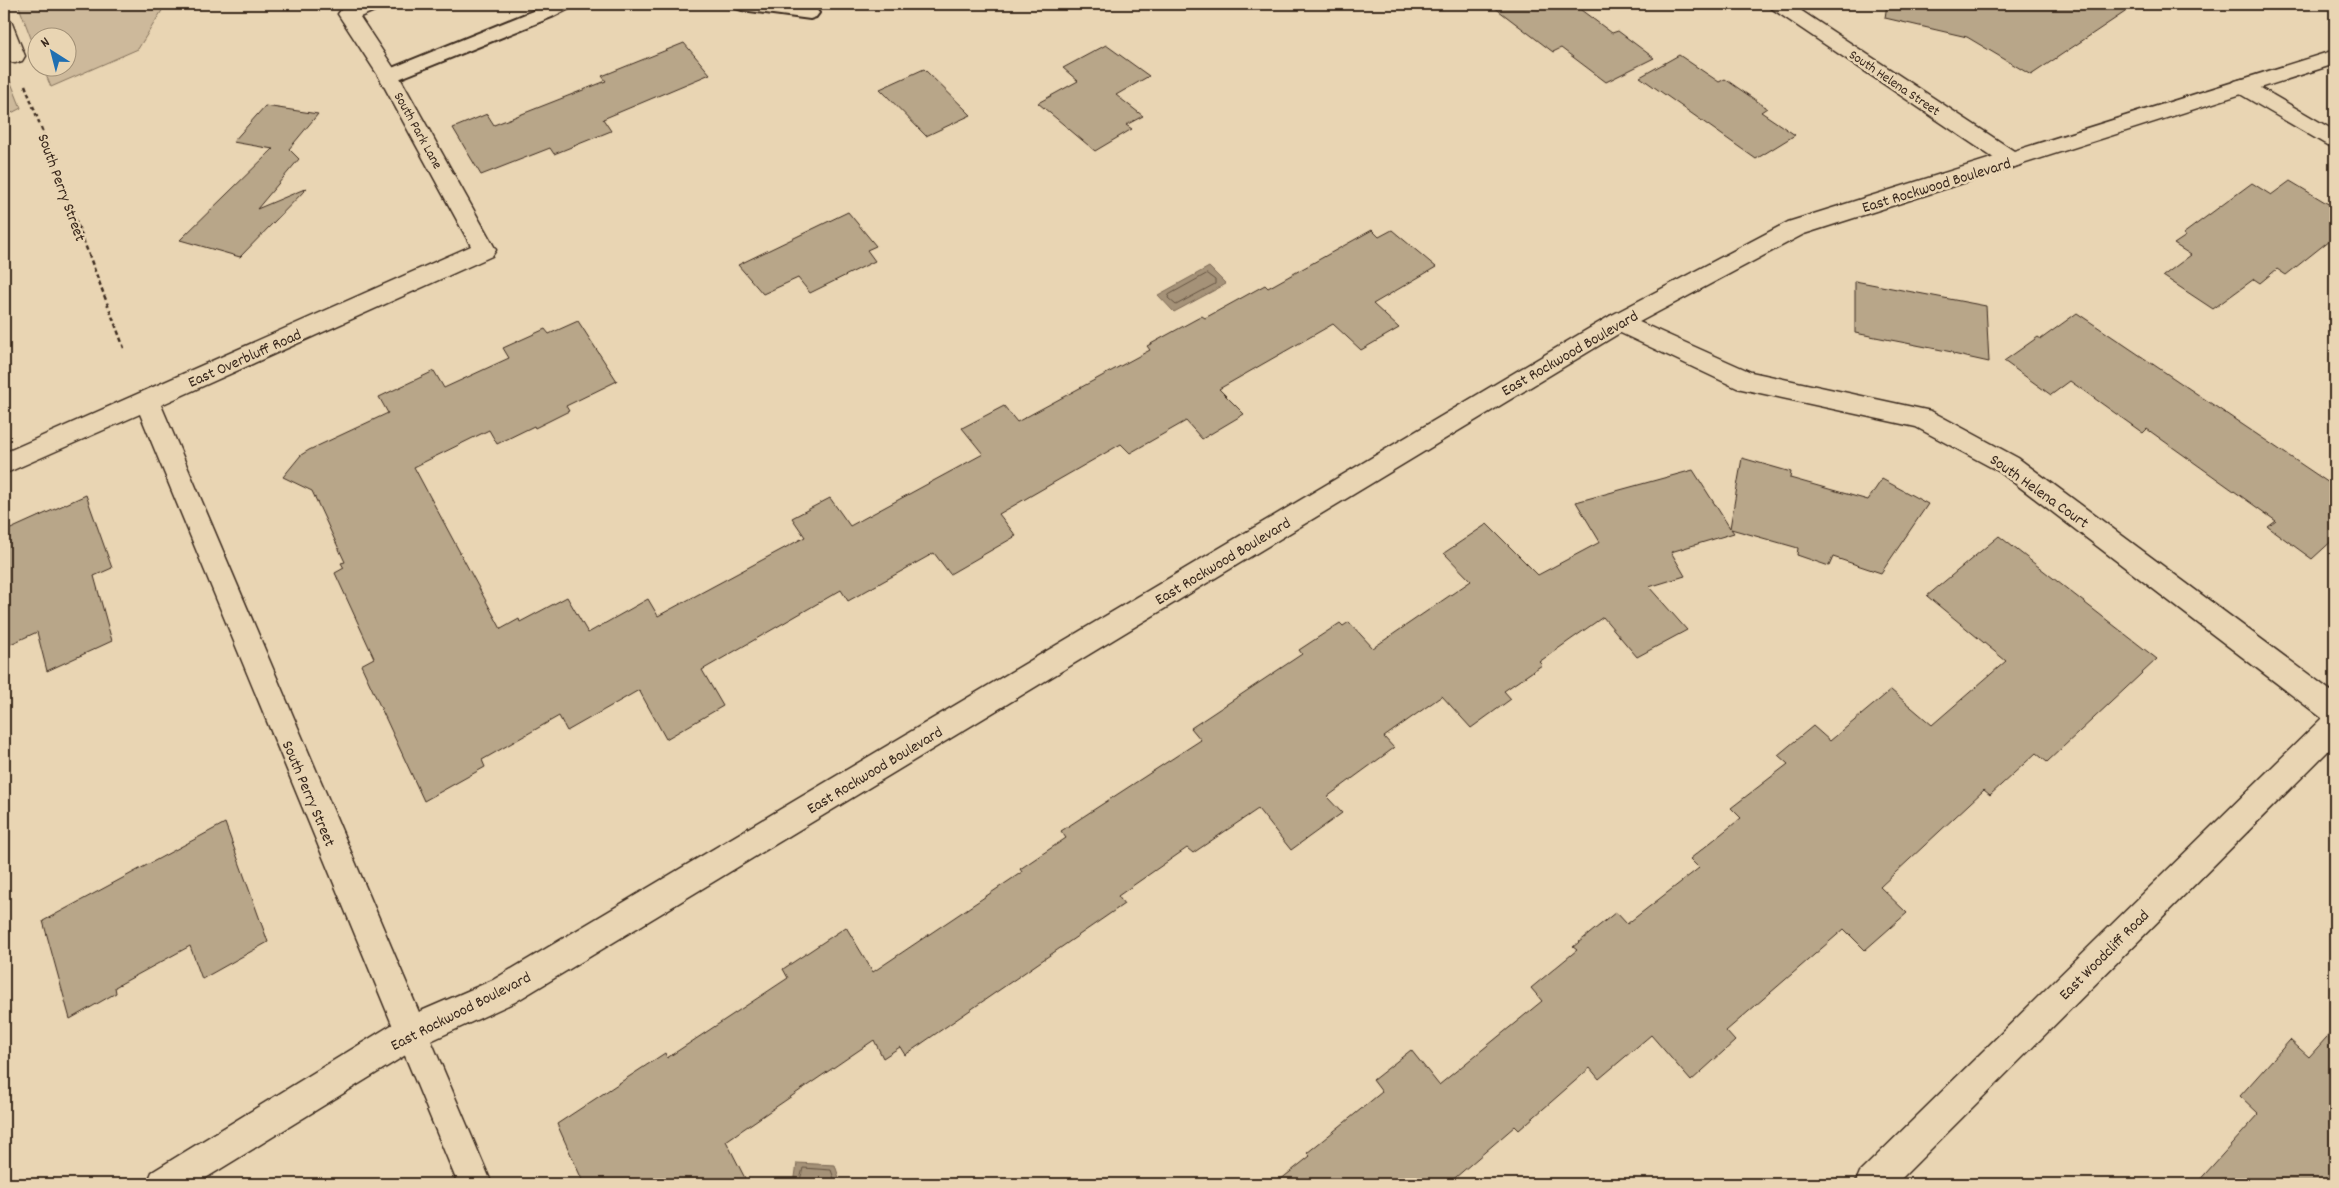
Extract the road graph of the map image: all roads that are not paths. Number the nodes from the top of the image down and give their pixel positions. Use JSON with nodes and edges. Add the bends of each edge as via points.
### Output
{"nodes":[{"id":1,"x":374,"y":4,"type":"edge"},
{"id":2,"x":564,"y":4,"type":"edge"},
{"id":3,"x":742,"y":4,"type":"edge"},
{"id":4,"x":1778,"y":4,"type":"edge"},
{"id":5,"x":810,"y":13,"type":"dead end"},
{"id":6,"x":4,"y":26,"type":"edge"},
{"id":7,"x":14,"y":56,"type":"road end"},
{"id":8,"x":2335,"y":58,"type":"edge"},
{"id":9,"x":389,"y":76,"type":"junction"},
{"id":10,"x":2242,"y":86,"type":"junction"},
{"id":11,"x":2335,"y":140,"type":"edge"},
{"id":12,"x":2012,"y":160,"type":"junction"},
{"id":13,"x":484,"y":250,"type":"joint"},
{"id":14,"x":1619,"y":322,"type":"junction"},
{"id":15,"x":147,"y":401,"type":"junction"},
{"id":16,"x":4,"y":464,"type":"edge"},
{"id":17,"x":2335,"y":711,"type":"edge"},
{"id":18,"x":2335,"y":725,"type":"edge"},
{"id":19,"x":410,"y":1033,"type":"junction"},
{"id":20,"x":164,"y":1184,"type":"edge"},
{"id":21,"x":475,"y":1184,"type":"edge"},
{"id":22,"x":1872,"y":1184,"type":"edge"}],
"edges":[{"from":1,"to":9,"type":"street","name":"South Park Lane","via":[[348,14]]},
{"from":2,"to":9,"type":"lane"},
{"from":3,"to":5,"type":"lane"},
{"from":4,"to":12,"type":"street","name":"South Helena Street"},
{"from":6,"to":7,"type":"street"},
{"from":8,"to":10,"type":"street","name":"East Rockwood Boulevard"},
{"from":9,"to":13,"type":"street","name":"South Park Lane"},
{"from":10,"to":11,"type":"street"},
{"from":10,"to":12,"type":"street","name":"East Rockwood Boulevard"},
{"from":12,"to":14,"type":"street","name":"East Rockwood Boulevard","via":[[1796,228]]},
{"from":13,"to":15,"type":"street","name":"East Overbluff Road"},
{"from":14,"to":17,"type":"street","name":"South Helena Court","via":[[1746,380],[1922,418],[2009,465]]},
{"from":14,"to":19,"type":"street","name":"East Rockwood Boulevard","via":[[504,991]]},
{"from":15,"to":16,"type":"street","name":"East Overbluff Road"},
{"from":15,"to":19,"type":"street","name":"South Perry Street"},
{"from":18,"to":22,"type":"street","name":"East Woodcliff Road"},
{"from":19,"to":20,"type":"street","name":"East Rockwood Boulevard"},
{"from":19,"to":21,"type":"street","name":"South Perry Street"}]}
